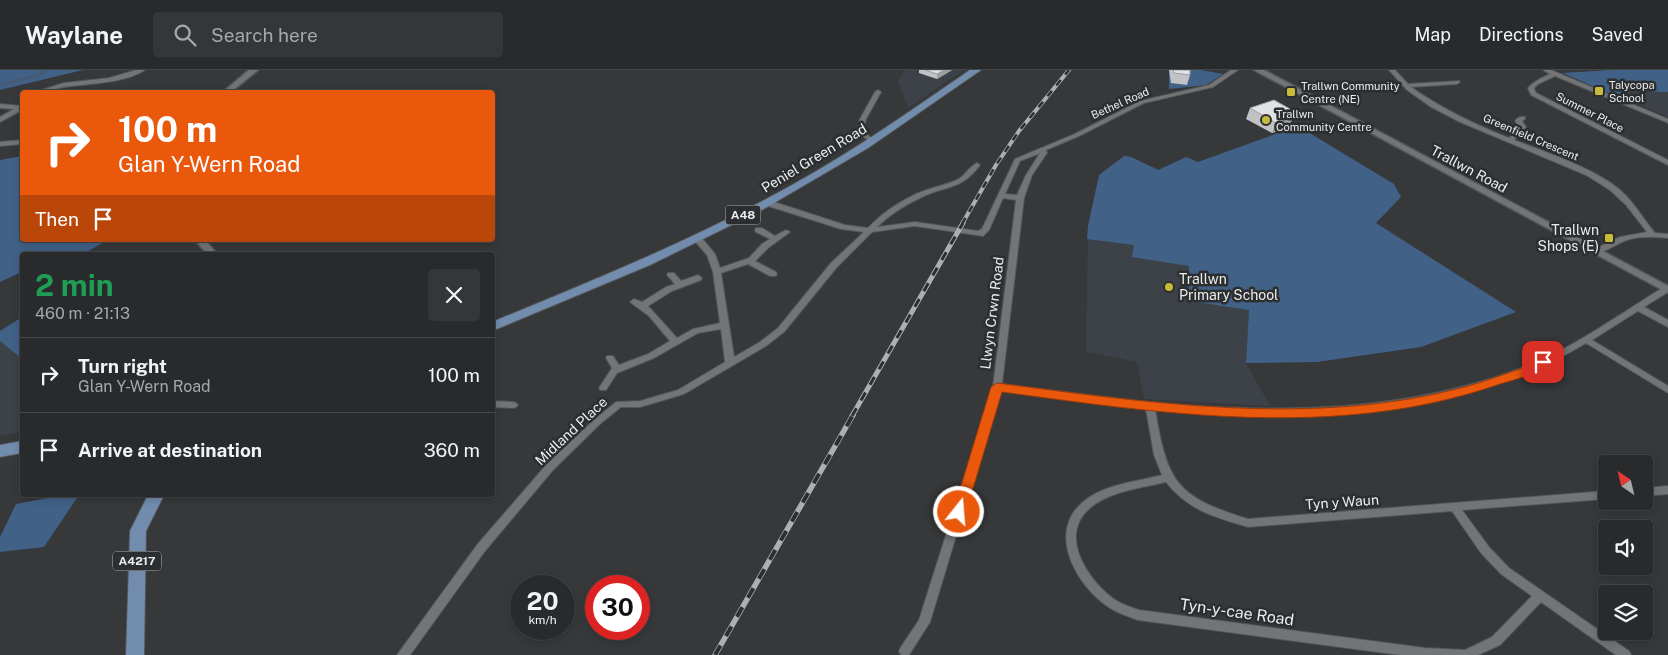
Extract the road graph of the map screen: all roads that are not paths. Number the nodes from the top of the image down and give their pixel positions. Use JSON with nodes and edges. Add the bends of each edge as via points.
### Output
{"nodes":[{"id":1,"x":142,"y":70,"type":"edge"},
{"id":2,"x":254,"y":70,"type":"edge"},
{"id":3,"x":976,"y":70,"type":"edge"},
{"id":4,"x":1234,"y":70,"type":"edge"},
{"id":5,"x":1258,"y":70,"type":"edge"},
{"id":6,"x":1392,"y":70,"type":"edge"},
{"id":7,"x":1546,"y":70,"type":"edge"},
{"id":8,"x":1555,"y":74,"type":"junction"},
{"id":9,"x":1457,"y":82,"type":"dead end"},
{"id":10,"x":1407,"y":86,"type":"junction"},
{"id":11,"x":45,"y":90,"type":"edge"},
{"id":12,"x":229,"y":90,"type":"edge"},
{"id":13,"x":878,"y":92,"type":"dead end"},
{"id":14,"x":20,"y":101,"type":"edge"},
{"id":15,"x":0,"y":106,"type":"edge"},
{"id":16,"x":12,"y":106,"type":"junction"},
{"id":17,"x":20,"y":108,"type":"edge"},
{"id":18,"x":20,"y":109,"type":"edge"},
{"id":19,"x":1523,"y":118,"type":"dead end"},
{"id":20,"x":0,"y":120,"type":"edge"},
{"id":21,"x":1668,"y":121,"type":"edge"},
{"id":22,"x":1511,"y":140,"type":"junction"},
{"id":23,"x":872,"y":141,"type":"junction"},
{"id":24,"x":20,"y":142,"type":"edge"},
{"id":25,"x":0,"y":144,"type":"edge"},
{"id":26,"x":1042,"y":150,"type":"junction"},
{"id":27,"x":1668,"y":163,"type":"edge"},
{"id":28,"x":977,"y":165,"type":"dead end"},
{"id":29,"x":1001,"y":195,"type":"junction"},
{"id":30,"x":1020,"y":198,"type":"junction"},
{"id":31,"x":768,"y":203,"type":"junction"},
{"id":32,"x":759,"y":230,"type":"dead end"},
{"id":33,"x":869,"y":230,"type":"junction"},
{"id":34,"x":786,"y":232,"type":"dead end"},
{"id":35,"x":1652,"y":234,"type":"junction"},
{"id":36,"x":1668,"y":236,"type":"edge"},
{"id":37,"x":697,"y":238,"type":"junction"},
{"id":38,"x":775,"y":239,"type":"junction"},
{"id":39,"x":202,"y":242,"type":"edge"},
{"id":40,"x":210,"y":252,"type":"edge"},
{"id":41,"x":1596,"y":252,"type":"junction"},
{"id":42,"x":748,"y":261,"type":"junction"},
{"id":43,"x":717,"y":272,"type":"junction"},
{"id":44,"x":671,"y":274,"type":"dead end"},
{"id":45,"x":773,"y":274,"type":"dead end"},
{"id":46,"x":698,"y":278,"type":"dead end"},
{"id":47,"x":678,"y":284,"type":"junction"},
{"id":48,"x":1667,"y":289,"type":"edge"},
{"id":49,"x":634,"y":302,"type":"dead end"},
{"id":50,"x":644,"y":305,"type":"junction"},
{"id":51,"x":1637,"y":307,"type":"junction"},
{"id":52,"x":1668,"y":324,"type":"edge"},
{"id":53,"x":725,"y":325,"type":"junction"},
{"id":54,"x":495,"y":326,"type":"edge"},
{"id":55,"x":1585,"y":339,"type":"junction"},
{"id":56,"x":676,"y":342,"type":"junction"},
{"id":57,"x":610,"y":358,"type":"dead end"},
{"id":58,"x":730,"y":363,"type":"junction"},
{"id":59,"x":617,"y":369,"type":"junction"},
{"id":60,"x":997,"y":387,"type":"junction"},
{"id":61,"x":603,"y":388,"type":"dead end"},
{"id":62,"x":1668,"y":390,"type":"edge"},
{"id":63,"x":495,"y":404,"type":"edge"},
{"id":64,"x":513,"y":405,"type":"dead end"},
{"id":65,"x":1150,"y":408,"type":"junction"},
{"id":66,"x":20,"y":447,"type":"edge"},
{"id":67,"x":0,"y":451,"type":"edge"},
{"id":68,"x":1166,"y":478,"type":"junction"},
{"id":69,"x":1668,"y":490,"type":"edge"},
{"id":70,"x":1653,"y":491,"type":"edge"},
{"id":71,"x":155,"y":497,"type":"edge"},
{"id":72,"x":1598,"y":497,"type":"edge"},
{"id":73,"x":1455,"y":508,"type":"junction"},
{"id":74,"x":1540,"y":595,"type":"junction"},
{"id":75,"x":905,"y":651,"type":"dead end"},
{"id":76,"x":135,"y":655,"type":"edge"},
{"id":77,"x":403,"y":655,"type":"edge"},
{"id":78,"x":1625,"y":655,"type":"edge"}],
"edges":[{"from":1,"to":11,"type":"street","via":[[110,80]]},
{"from":2,"to":12,"type":"street"},
{"from":3,"to":23,"type":"main road","name":"Peniel Green Road","number":"A48"},
{"from":4,"to":26,"type":"street","name":"Bethel Road","via":[[1211,86],[1142,102]]},
{"from":5,"to":41,"type":"street","name":"Trallwn Road"},
{"from":6,"to":10,"type":"street","name":"Greenfield Crescent"},
{"from":7,"to":8,"type":"street"},
{"from":8,"to":21,"type":"street"},
{"from":8,"to":27,"type":"street","name":"Summer Place","via":[[1536,83],[1531,88],[1533,94]]},
{"from":9,"to":10,"type":"street"},
{"from":10,"to":22,"type":"street","name":"Greenfield Crescent","via":[[1447,112]]},
{"from":13,"to":23,"type":"street","via":[[863,119],[860,132]]},
{"from":14,"to":16,"type":"street"},
{"from":15,"to":16,"type":"street"},
{"from":16,"to":17,"type":"street"},
{"from":18,"to":20,"type":"street"},
{"from":19,"to":22,"type":"street","via":[[1518,121],[1523,127]]},
{"from":22,"to":35,"type":"street","name":"Greenfield Crescent","via":[[1565,162],[1615,189]]},
{"from":23,"to":31,"type":"main road","name":"Peniel Green Road","number":"A48"},
{"from":24,"to":25,"type":"street"},
{"from":26,"to":29,"type":"street","name":"Bethel Road","via":[[1016,160]]},
{"from":26,"to":30,"type":"street","name":"Llwyn Crwn Road","via":[[1044,153]]},
{"from":28,"to":33,"type":"street","name":"Midland Place","via":[[961,181],[901,205]]},
{"from":29,"to":30,"type":"street"},
{"from":29,"to":33,"type":"street","name":"Bethel Road","via":[[985,230],[980,234],[915,224]]},
{"from":30,"to":60,"type":"street","name":"Llwyn Crwn Road"},
{"from":31,"to":33,"type":"street","via":[[844,227]]},
{"from":31,"to":37,"type":"main road","name":"Peniel Green Road","number":"A48"},
{"from":32,"to":38,"type":"street"},
{"from":33,"to":58,"type":"street","name":"Midland Place","via":[[780,330]]},
{"from":34,"to":38,"type":"street"},
{"from":35,"to":36,"type":"street"},
{"from":35,"to":41,"type":"street","via":[[1620,238]]},
{"from":37,"to":43,"type":"street","via":[[712,254]]},
{"from":37,"to":54,"type":"main road","name":"Peniel Green Road","number":"A48"},
{"from":38,"to":42,"type":"street"},
{"from":39,"to":40,"type":"street"},
{"from":41,"to":48,"type":"street","name":"Trallwn Road"},
{"from":42,"to":43,"type":"street"},
{"from":42,"to":45,"type":"street"},
{"from":43,"to":53,"type":"street"},
{"from":44,"to":47,"type":"street"},
{"from":46,"to":47,"type":"street"},
{"from":47,"to":50,"type":"street"},
{"from":48,"to":51,"type":"street"},
{"from":49,"to":50,"type":"street"},
{"from":50,"to":56,"type":"street"},
{"from":51,"to":52,"type":"street"},
{"from":51,"to":55,"type":"street"},
{"from":53,"to":56,"type":"street","via":[[709,327]]},
{"from":53,"to":58,"type":"street"},
{"from":55,"to":62,"type":"street"},
{"from":55,"to":65,"type":"street","via":[[1528,370],[1469,390],[1409,403],[1338,411],[1266,414]]},
{"from":56,"to":59,"type":"street"},
{"from":57,"to":59,"type":"street"},
{"from":58,"to":77,"type":"street","name":"Midland Place","via":[[681,392],[640,404],[619,404],[597,422],[550,466],[481,548]]},
{"from":59,"to":61,"type":"street"},
{"from":60,"to":65,"type":"street"},
{"from":60,"to":75,"type":"street","name":"Llwyn Crwn Road","via":[[924,622]]},
{"from":63,"to":64,"type":"street"},
{"from":65,"to":68,"type":"street","name":"Tyn y Waun","via":[[1156,452]]},
{"from":66,"to":67,"type":"main road"},
{"from":68,"to":73,"type":"street","name":"Tyn y Waun","via":[[1211,513],[1248,523]]},
{"from":68,"to":74,"type":"street","name":"Tyn-y-cae Road","via":[[1105,495],[1087,504],[1071,526],[1076,563],[1085,579],[1111,603],[1138,615],[1426,653],[1466,655],[1496,641]]},
{"from":69,"to":70,"type":"street"},
{"from":71,"to":76,"type":"main road","number":"A4217","via":[[138,531]]},
{"from":72,"to":73,"type":"street","name":"Tyn y Waun"},
{"from":73,"to":74,"type":"street","via":[[1484,550],[1505,571]]},
{"from":74,"to":78,"type":"street"}]}
